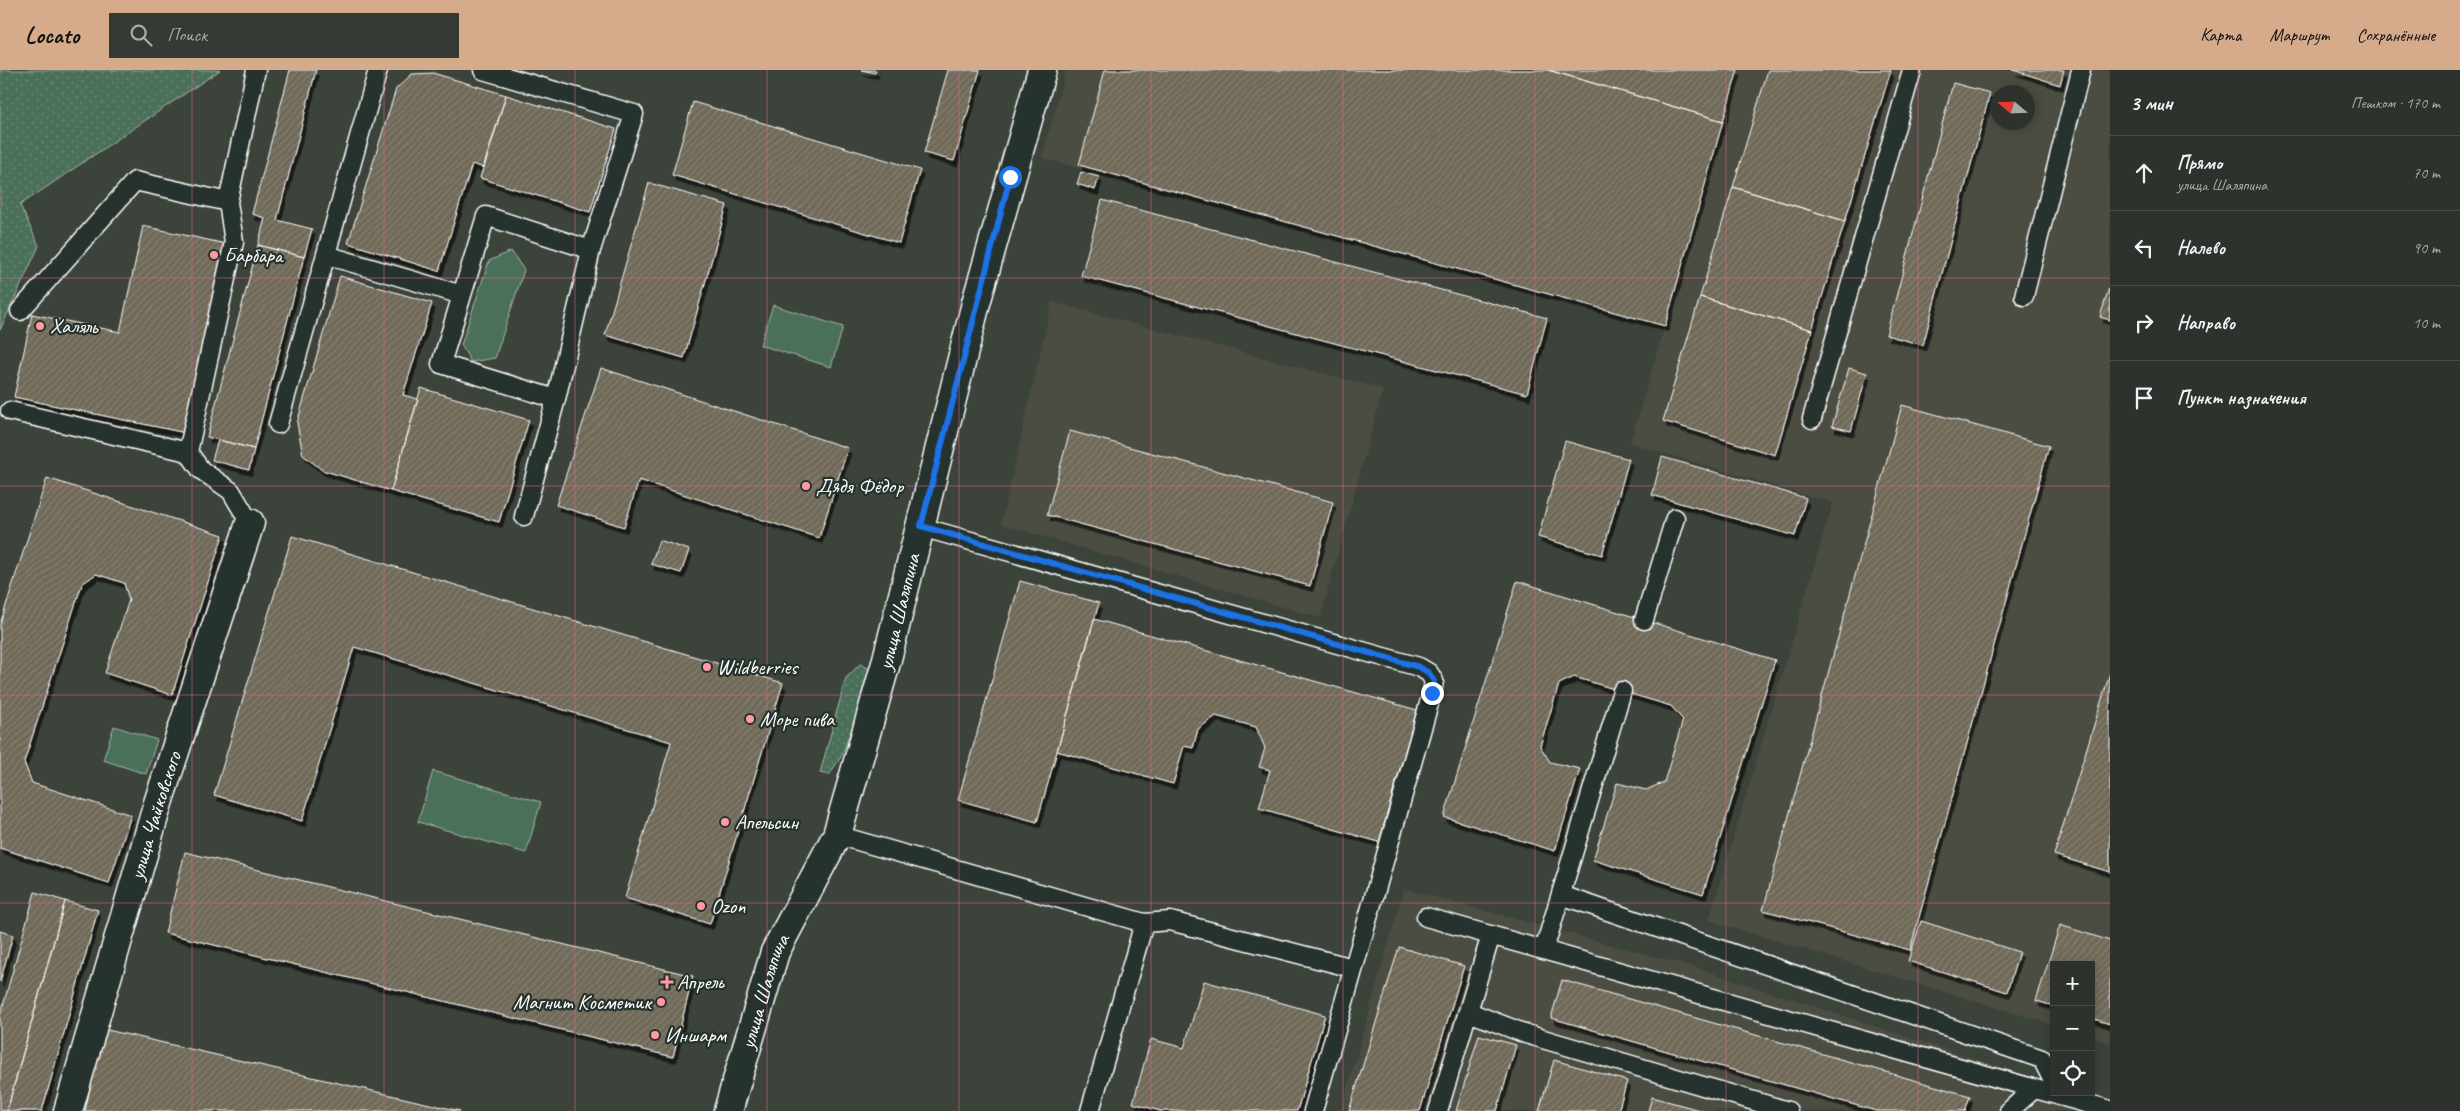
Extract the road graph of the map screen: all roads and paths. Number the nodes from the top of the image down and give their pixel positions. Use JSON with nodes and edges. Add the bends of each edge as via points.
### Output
{"nodes":[{"id":1,"x":256,"y":70,"type":"edge"},
{"id":2,"x":378,"y":70,"type":"edge"},
{"id":3,"x":484,"y":70,"type":"edge"},
{"id":4,"x":1042,"y":70,"type":"edge"},
{"id":5,"x":1912,"y":70,"type":"edge"},
{"id":6,"x":2081,"y":70,"type":"edge"},
{"id":7,"x":228,"y":202,"type":"junction"},
{"id":8,"x":591,"y":250,"type":"junction"},
{"id":9,"x":326,"y":255,"type":"junction"},
{"id":10,"x":462,"y":295,"type":"junction"},
{"id":11,"x":2024,"y":296,"type":"dead end"},
{"id":12,"x":20,"y":311,"type":"dead end"},
{"id":13,"x":556,"y":399,"type":"junction"},
{"id":14,"x":10,"y":411,"type":"dead end"},
{"id":15,"x":1812,"y":419,"type":"dead end"},
{"id":16,"x":278,"y":424,"type":"dead end"},
{"id":17,"x":188,"y":452,"type":"junction"},
{"id":18,"x":524,"y":516,"type":"dead end"},
{"id":19,"x":1675,"y":518,"type":"dead end"},
{"id":20,"x":250,"y":523,"type":"joint"},
{"id":21,"x":921,"y":526,"type":"junction"},
{"id":22,"x":1644,"y":620,"type":"dead end"},
{"id":23,"x":1622,"y":691,"type":"dead end"},
{"id":24,"x":837,"y":835,"type":"junction"},
{"id":25,"x":1561,"y":895,"type":"junction"},
{"id":26,"x":1426,"y":918,"type":"dead end"},
{"id":27,"x":1144,"y":923,"type":"junction"},
{"id":28,"x":1490,"y":935,"type":"junction"},
{"id":29,"x":1544,"y":950,"type":"junction"},
{"id":30,"x":1353,"y":968,"type":"junction"},
{"id":31,"x":1469,"y":1012,"type":"junction"},
{"id":32,"x":2050,"y":1074,"type":"edge"},
{"id":33,"x":2034,"y":1088,"type":"junction"},
{"id":34,"x":2050,"y":1089,"type":"edge"},
{"id":35,"x":2074,"y":1096,"type":"edge"},
{"id":36,"x":2110,"y":1110,"type":"edge"},
{"id":37,"x":68,"y":1111,"type":"edge"},
{"id":38,"x":728,"y":1111,"type":"edge"},
{"id":39,"x":1090,"y":1111,"type":"edge"},
{"id":40,"x":1313,"y":1111,"type":"edge"},
{"id":41,"x":1438,"y":1111,"type":"edge"},
{"id":42,"x":1788,"y":1111,"type":"edge"},
{"id":43,"x":2009,"y":1111,"type":"edge"}],
"edges":[{"from":1,"to":7,"type":"lane"},
{"from":2,"to":9,"type":"lane"},
{"from":3,"to":8,"type":"lane","via":[[634,114]]},
{"from":4,"to":21,"type":"street","name":"улица Шаляпина","via":[[976,303]]},
{"from":5,"to":15,"type":"lane"},
{"from":6,"to":11,"type":"lane"},
{"from":7,"to":12,"type":"lane","via":[[135,181]]},
{"from":7,"to":17,"type":"lane","via":[[234,242]]},
{"from":8,"to":10,"type":"lane","via":[[486,216]]},
{"from":8,"to":13,"type":"lane"},
{"from":9,"to":10,"type":"lane"},
{"from":9,"to":16,"type":"lane"},
{"from":10,"to":13,"type":"lane","via":[[441,364]]},
{"from":13,"to":18,"type":"lane"},
{"from":14,"to":17,"type":"lane"},
{"from":17,"to":20,"type":"lane","via":[[200,470],[231,490]]},
{"from":19,"to":22,"type":"lane"},
{"from":20,"to":37,"type":"street","name":"улица Чайковского","via":[[158,803]]},
{"from":21,"to":24,"type":"street","name":"улица Шаляпина"},
{"from":21,"to":30,"type":"lane","via":[[1419,667],[1429,673],[1434,681],[1432,693]]},
{"from":23,"to":25,"type":"lane"},
{"from":24,"to":27,"type":"lane"},
{"from":24,"to":38,"type":"street","name":"улица Шаляпина","via":[[775,952]]},
{"from":25,"to":29,"type":"lane"},
{"from":25,"to":32,"type":"lane","via":[[2042,1059]]},
{"from":26,"to":28,"type":"lane"},
{"from":27,"to":30,"type":"lane","via":[[1170,920]]},
{"from":27,"to":39,"type":"lane"},
{"from":28,"to":29,"type":"lane"},
{"from":28,"to":31,"type":"lane"},
{"from":29,"to":33,"type":"lane"},
{"from":30,"to":40,"type":"lane"},
{"from":31,"to":41,"type":"lane"},
{"from":31,"to":42,"type":"lane","via":[[1526,1034]]},
{"from":33,"to":34,"type":"lane"},
{"from":33,"to":43,"type":"lane"},
{"from":35,"to":36,"type":"lane"}]}
